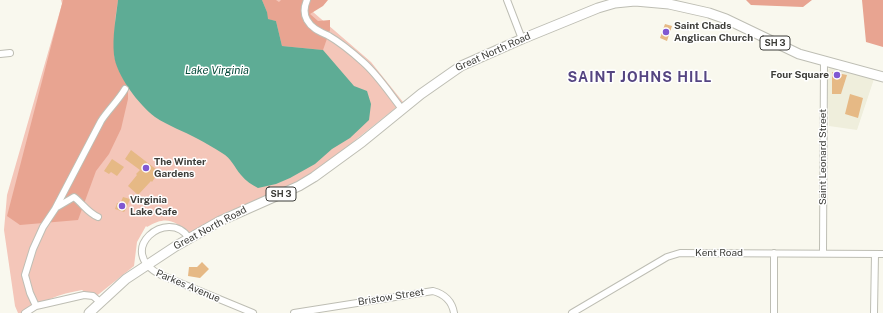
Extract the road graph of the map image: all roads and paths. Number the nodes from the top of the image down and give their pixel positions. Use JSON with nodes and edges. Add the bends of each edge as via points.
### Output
{"nodes":[{"id":1,"x":307,"y":0,"type":"edge"},
{"id":2,"x":507,"y":0,"type":"edge"},
{"id":3,"x":650,"y":1,"type":"edge"},
{"id":4,"x":522,"y":39,"type":"junction"},
{"id":5,"x":10,"y":53,"type":"dead end"},
{"id":6,"x":0,"y":54,"type":"edge"},
{"id":7,"x":824,"y":61,"type":"junction"},
{"id":8,"x":883,"y":77,"type":"edge"},
{"id":9,"x":125,"y":89,"type":"dead end"},
{"id":10,"x":402,"y":109,"type":"junction"},
{"id":11,"x":56,"y":208,"type":"junction"},
{"id":12,"x":98,"y":217,"type":"dead end"},
{"id":13,"x":189,"y":238,"type":"junction"},
{"id":14,"x":774,"y":253,"type":"junction"},
{"id":15,"x":823,"y":253,"type":"junction"},
{"id":16,"x":875,"y":254,"type":"junction"},
{"id":17,"x":883,"y":254,"type":"edge"},
{"id":18,"x":146,"y":265,"type":"junction"},
{"id":19,"x":100,"y":302,"type":"junction"},
{"id":20,"x":36,"y":306,"type":"junction"},
{"id":21,"x":24,"y":313,"type":"edge"},
{"id":22,"x":89,"y":313,"type":"edge"},
{"id":23,"x":253,"y":313,"type":"edge"},
{"id":24,"x":294,"y":313,"type":"edge"},
{"id":25,"x":454,"y":313,"type":"edge"},
{"id":26,"x":572,"y":313,"type":"edge"},
{"id":27,"x":774,"y":313,"type":"edge"},
{"id":28,"x":874,"y":313,"type":"edge"}],
"edges":[{"from":1,"to":10,"type":"street","via":[[304,13],[307,21],[364,63]]},
{"from":2,"to":4,"type":"street"},
{"from":3,"to":4,"type":"highway","name":"Great North Road","number":"SH 3","via":[[624,2],[602,7]]},
{"from":3,"to":7,"type":"highway","name":"Great North Road","number":"SH 3","via":[[690,8],[726,19],[786,48]]},
{"from":4,"to":10,"type":"highway","name":"Great North Road","number":"SH 3","via":[[461,66]]},
{"from":5,"to":6,"type":"street"},
{"from":7,"to":8,"type":"highway","name":"Great North Road","number":"SH 3"},
{"from":7,"to":15,"type":"street","name":"Saint Leonard Street"},
{"from":9,"to":11,"type":"street","via":[[101,122]]},
{"from":10,"to":13,"type":"highway","name":"Great North Road","number":"SH 3","via":[[307,182],[232,215]]},
{"from":11,"to":12,"type":"street","via":[[74,197],[91,214]]},
{"from":11,"to":20,"type":"street","via":[[43,227],[26,275]]},
{"from":13,"to":18,"type":"highway","name":"Great North Road","number":"SH 3"},
{"from":13,"to":18,"type":"street","via":[[185,232],[175,228],[159,228],[142,246]]},
{"from":14,"to":15,"type":"street","name":"Kent Road"},
{"from":14,"to":26,"type":"street","name":"Kent Road","via":[[673,255]]},
{"from":14,"to":27,"type":"street"},
{"from":15,"to":16,"type":"street","name":"Kent Road"},
{"from":16,"to":17,"type":"street","name":"Kent Road"},
{"from":16,"to":28,"type":"street"},
{"from":18,"to":19,"type":"highway","name":"Great North Road","number":"SH 3"},
{"from":18,"to":23,"type":"street","name":"Parkes Avenue","via":[[161,276]]},
{"from":19,"to":20,"type":"street","via":[[93,296],[84,295],[45,307]]},
{"from":19,"to":22,"type":"highway","name":"Great North Road","number":"SH 3"},
{"from":20,"to":21,"type":"street"},
{"from":24,"to":25,"type":"street","name":"Bristow Street","via":[[433,291],[447,298]]}]}
